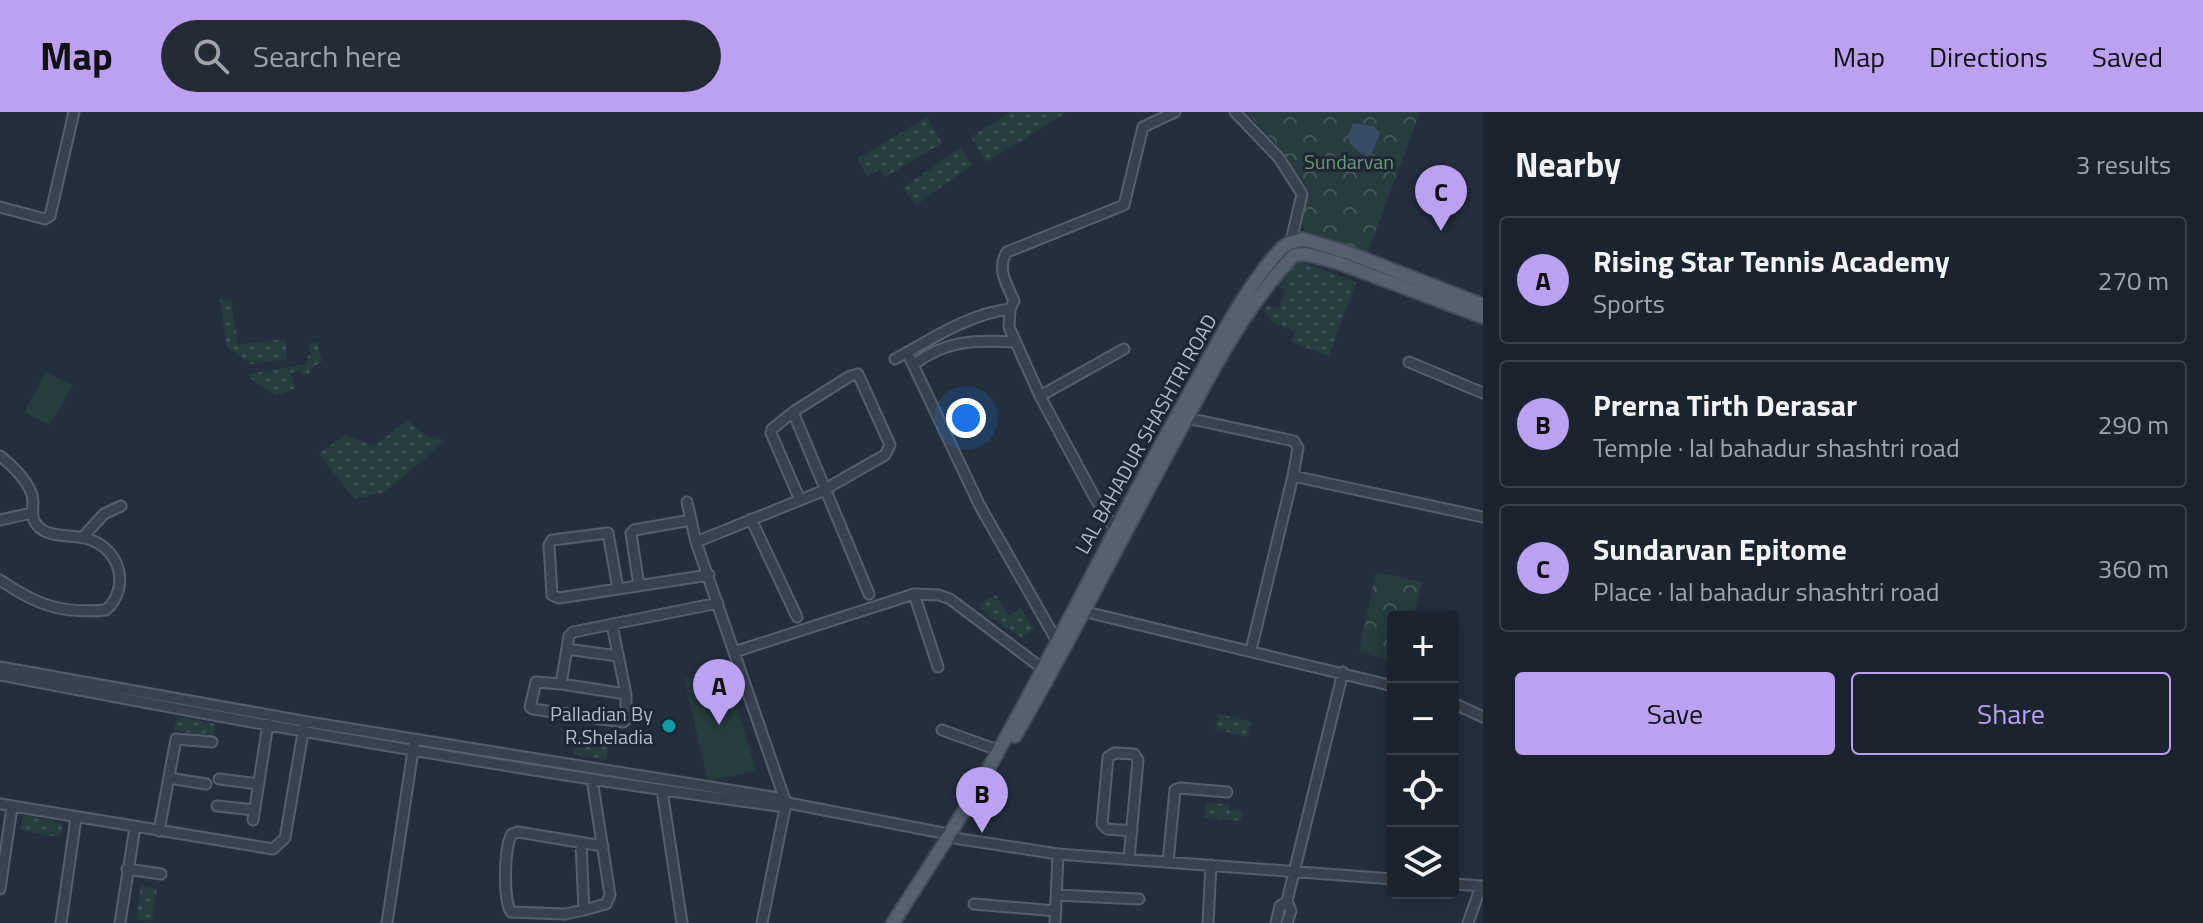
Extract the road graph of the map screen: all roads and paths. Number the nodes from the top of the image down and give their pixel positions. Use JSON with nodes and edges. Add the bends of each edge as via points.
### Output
{"nodes":[{"id":1,"x":74,"y":112,"type":"edge"},
{"id":2,"x":1175,"y":112,"type":"edge"},
{"id":3,"x":1235,"y":112,"type":"edge"},
{"id":4,"x":0,"y":207,"type":"edge"},
{"id":5,"x":1292,"y":249,"type":"junction"},
{"id":6,"x":1483,"y":305,"type":"edge"},
{"id":7,"x":1010,"y":309,"type":"junction"},
{"id":8,"x":1483,"y":317,"type":"edge"},
{"id":9,"x":1014,"y":342,"type":"junction"},
{"id":10,"x":1124,"y":349,"type":"dead end"},
{"id":11,"x":907,"y":352,"type":"junction"},
{"id":12,"x":895,"y":359,"type":"dead end"},
{"id":13,"x":1409,"y":362,"type":"dead end"},
{"id":14,"x":913,"y":365,"type":"junction"},
{"id":15,"x":1483,"y":393,"type":"edge"},
{"id":16,"x":1040,"y":396,"type":"junction"},
{"id":17,"x":793,"y":412,"type":"junction"},
{"id":18,"x":1187,"y":418,"type":"junction"},
{"id":19,"x":0,"y":456,"type":"edge"},
{"id":20,"x":1293,"y":476,"type":"junction"},
{"id":21,"x":825,"y":487,"type":"junction"},
{"id":22,"x":800,"y":500,"type":"junction"},
{"id":23,"x":687,"y":502,"type":"dead end"},
{"id":24,"x":121,"y":506,"type":"dead end"},
{"id":25,"x":32,"y":513,"type":"junction"},
{"id":26,"x":1483,"y":517,"type":"edge"},
{"id":27,"x":751,"y":519,"type":"junction"},
{"id":28,"x":0,"y":520,"type":"edge"},
{"id":29,"x":691,"y":520,"type":"junction"},
{"id":30,"x":1115,"y":529,"type":"junction"},
{"id":31,"x":82,"y":538,"type":"junction"},
{"id":32,"x":696,"y":542,"type":"junction"},
{"id":33,"x":709,"y":575,"type":"junction"},
{"id":34,"x":0,"y":580,"type":"edge"},
{"id":35,"x":639,"y":586,"type":"junction"},
{"id":36,"x":618,"y":589,"type":"junction"},
{"id":37,"x":869,"y":594,"type":"dead end"},
{"id":38,"x":914,"y":594,"type":"junction"},
{"id":39,"x":718,"y":603,"type":"junction"},
{"id":40,"x":1080,"y":611,"type":"junction"},
{"id":41,"x":797,"y":617,"type":"dead end"},
{"id":42,"x":612,"y":625,"type":"junction"},
{"id":43,"x":1058,"y":643,"type":"junction"},
{"id":44,"x":567,"y":649,"type":"junction"},
{"id":45,"x":1251,"y":650,"type":"junction"},
{"id":46,"x":734,"y":652,"type":"junction"},
{"id":47,"x":618,"y":656,"type":"junction"},
{"id":48,"x":0,"y":667,"type":"edge"},
{"id":49,"x":938,"y":667,"type":"dead end"},
{"id":50,"x":1043,"y":669,"type":"junction"},
{"id":51,"x":1343,"y":672,"type":"junction"},
{"id":52,"x":0,"y":675,"type":"edge"},
{"id":53,"x":561,"y":684,"type":"junction"},
{"id":54,"x":1387,"y":684,"type":"edge"},
{"id":55,"x":626,"y":694,"type":"junction"},
{"id":56,"x":1459,"y":706,"type":"edge"},
{"id":57,"x":1483,"y":717,"type":"edge"},
{"id":58,"x":268,"y":724,"type":"junction"},
{"id":59,"x":304,"y":726,"type":"junction"},
{"id":60,"x":942,"y":730,"type":"dead end"},
{"id":61,"x":212,"y":742,"type":"dead end"},
{"id":62,"x":414,"y":744,"type":"junction"},
{"id":63,"x":998,"y":750,"type":"junction"},
{"id":64,"x":169,"y":778,"type":"junction"},
{"id":65,"x":219,"y":779,"type":"dead end"},
{"id":66,"x":592,"y":779,"type":"junction"},
{"id":67,"x":206,"y":784,"type":"dead end"},
{"id":68,"x":259,"y":784,"type":"junction"},
{"id":69,"x":662,"y":790,"type":"junction"},
{"id":70,"x":1227,"y":792,"type":"dead end"},
{"id":71,"x":785,"y":803,"type":"junction"},
{"id":72,"x":0,"y":804,"type":"edge"},
{"id":73,"x":217,"y":806,"type":"dead end"},
{"id":74,"x":12,"y":807,"type":"junction"},
{"id":75,"x":76,"y":818,"type":"junction"},
{"id":76,"x":135,"y":827,"type":"junction"},
{"id":77,"x":159,"y":831,"type":"junction"},
{"id":78,"x":1132,"y":831,"type":"junction"},
{"id":79,"x":952,"y":836,"type":"junction"},
{"id":80,"x":581,"y":843,"type":"junction"},
{"id":81,"x":603,"y":846,"type":"junction"},
{"id":82,"x":1058,"y":854,"type":"junction"},
{"id":83,"x":1129,"y":859,"type":"junction"},
{"id":84,"x":1168,"y":862,"type":"junction"},
{"id":85,"x":1211,"y":865,"type":"junction"},
{"id":86,"x":127,"y":869,"type":"junction"},
{"id":87,"x":1295,"y":871,"type":"junction"},
{"id":88,"x":161,"y":874,"type":"dead end"},
{"id":89,"x":1387,"y":879,"type":"edge"},
{"id":90,"x":1459,"y":884,"type":"edge"},
{"id":91,"x":1482,"y":886,"type":"edge"},
{"id":92,"x":0,"y":889,"type":"edge"},
{"id":93,"x":1057,"y":895,"type":"junction"},
{"id":94,"x":1139,"y":899,"type":"dead end"},
{"id":95,"x":1287,"y":901,"type":"junction"},
{"id":96,"x":974,"y":904,"type":"dead end"},
{"id":97,"x":584,"y":910,"type":"junction"},
{"id":98,"x":1056,"y":911,"type":"junction"},
{"id":99,"x":61,"y":923,"type":"edge"},
{"id":100,"x":120,"y":923,"type":"edge"},
{"id":101,"x":387,"y":923,"type":"edge"},
{"id":102,"x":682,"y":923,"type":"edge"},
{"id":103,"x":762,"y":923,"type":"edge"},
{"id":104,"x":893,"y":923,"type":"edge"},
{"id":105,"x":902,"y":923,"type":"edge"},
{"id":106,"x":1055,"y":923,"type":"edge"},
{"id":107,"x":1208,"y":923,"type":"edge"},
{"id":108,"x":1276,"y":923,"type":"edge"},
{"id":109,"x":1287,"y":923,"type":"edge"},
{"id":110,"x":1468,"y":923,"type":"edge"}],
"edges":[{"from":1,"to":4,"type":"street","via":[[50,216]]},
{"from":2,"to":7,"type":"street","via":[[1143,127],[1124,205],[1007,252],[1002,275],[1014,301]]},
{"from":3,"to":5,"type":"street","via":[[1279,158],[1302,194]]},
{"from":5,"to":6,"type":"main road","via":[[1303,239]]},
{"from":5,"to":8,"type":"main road"},
{"from":5,"to":18,"type":"main road","via":[[1225,349]]},
{"from":5,"to":30,"type":"main road","name":"LAL BAHADUR SHASHTRI ROAD","via":[[1273,257],[1235,313]]},
{"from":7,"to":9,"type":"street"},
{"from":7,"to":11,"type":"street","via":[[969,319]]},
{"from":9,"to":14,"type":"street","via":[[953,343]]},
{"from":9,"to":16,"type":"street"},
{"from":10,"to":16,"type":"street"},
{"from":11,"to":12,"type":"street"},
{"from":11,"to":14,"type":"street"},
{"from":13,"to":15,"type":"street"},
{"from":14,"to":43,"type":"street","via":[[980,506]]},
{"from":16,"to":30,"type":"street"},
{"from":17,"to":21,"type":"street"},
{"from":17,"to":21,"type":"street","via":[[856,374],[890,445]]},
{"from":17,"to":22,"type":"street","via":[[771,433]]},
{"from":18,"to":20,"type":"street","via":[[1294,441],[1298,448]]},
{"from":18,"to":40,"type":"main road"},
{"from":19,"to":25,"type":"street","via":[[32,495]]},
{"from":20,"to":26,"type":"street"},
{"from":20,"to":45,"type":"street"},
{"from":21,"to":22,"type":"street"},
{"from":21,"to":37,"type":"street"},
{"from":22,"to":27,"type":"street"},
{"from":23,"to":29,"type":"street"},
{"from":24,"to":31,"type":"street","via":[[104,514]]},
{"from":25,"to":28,"type":"street"},
{"from":25,"to":31,"type":"street","via":[[44,530]]},
{"from":27,"to":32,"type":"street"},
{"from":27,"to":41,"type":"street"},
{"from":29,"to":32,"type":"street"},
{"from":29,"to":35,"type":"street","via":[[634,530]]},
{"from":30,"to":40,"type":"main road","name":"LAL BAHADUR SHASHTRI ROAD"},
{"from":31,"to":34,"type":"street","via":[[105,548],[120,569],[119,594],[106,610],[63,611]]},
{"from":32,"to":33,"type":"street"},
{"from":33,"to":35,"type":"street"},
{"from":33,"to":39,"type":"street"},
{"from":35,"to":36,"type":"street"},
{"from":36,"to":36,"type":"street","via":[[552,595],[552,540],[608,533]]},
{"from":38,"to":46,"type":"street"},
{"from":38,"to":49,"type":"street"},
{"from":38,"to":50,"type":"street","via":[[950,599]]},
{"from":39,"to":42,"type":"street"},
{"from":39,"to":46,"type":"street"},
{"from":40,"to":43,"type":"main road","name":"LAL BAHADUR SHASHTRI ROAD"},
{"from":40,"to":45,"type":"street"},
{"from":40,"to":79,"type":"main road","via":[[984,790]]},
{"from":42,"to":44,"type":"street","via":[[573,632]]},
{"from":42,"to":47,"type":"street"},
{"from":43,"to":50,"type":"main road","name":"LAL BAHADUR SHASHTRI ROAD"},
{"from":44,"to":47,"type":"street"},
{"from":44,"to":53,"type":"street"},
{"from":45,"to":51,"type":"street"},
{"from":46,"to":71,"type":"street"},
{"from":47,"to":55,"type":"street"},
{"from":48,"to":59,"type":"street"},
{"from":50,"to":63,"type":"main road","name":"LAL BAHADUR SHASHTRI ROAD"},
{"from":51,"to":54,"type":"street"},
{"from":51,"to":87,"type":"street"},
{"from":52,"to":58,"type":"street"},
{"from":53,"to":55,"type":"street"},
{"from":53,"to":55,"type":"street","via":[[536,682],[530,707],[623,722]]},
{"from":56,"to":57,"type":"street"},
{"from":58,"to":59,"type":"street"},
{"from":58,"to":68,"type":"street"},
{"from":59,"to":62,"type":"street"},
{"from":59,"to":77,"type":"street","via":[[285,838],[273,849]]},
{"from":60,"to":63,"type":"street"},
{"from":61,"to":64,"type":"street","via":[[176,739]]},
{"from":62,"to":66,"type":"street"},
{"from":62,"to":71,"type":"street","via":[[722,788]]},
{"from":62,"to":101,"type":"street"},
{"from":63,"to":79,"type":"main road","name":"LAL BAHADUR SHASHTRI ROAD"},
{"from":64,"to":67,"type":"street"},
{"from":64,"to":77,"type":"street"},
{"from":65,"to":68,"type":"street"},
{"from":66,"to":69,"type":"street"},
{"from":66,"to":81,"type":"street"},
{"from":68,"to":73,"type":"street","via":[[254,815]]},
{"from":69,"to":71,"type":"street"},
{"from":69,"to":102,"type":"street"},
{"from":70,"to":84,"type":"street","via":[[1175,790]]},
{"from":71,"to":79,"type":"street"},
{"from":71,"to":103,"type":"street"},
{"from":72,"to":74,"type":"street"},
{"from":74,"to":75,"type":"street"},
{"from":74,"to":92,"type":"street"},
{"from":75,"to":76,"type":"street"},
{"from":75,"to":99,"type":"street"},
{"from":76,"to":77,"type":"street"},
{"from":76,"to":86,"type":"street"},
{"from":78,"to":78,"type":"street","via":[[1138,760],[1134,754],[1115,753],[1108,757],[1102,824]]},
{"from":78,"to":83,"type":"street"},
{"from":79,"to":82,"type":"street"},
{"from":79,"to":104,"type":"main road","name":"LAL BAHADUR SHASHTRI ROAD"},
{"from":79,"to":105,"type":"main road"},
{"from":80,"to":81,"type":"street"},
{"from":80,"to":97,"type":"street"},
{"from":80,"to":97,"type":"street","via":[[512,834],[507,901],[511,912],[518,914]]},
{"from":81,"to":97,"type":"street","via":[[609,899]]},
{"from":82,"to":83,"type":"street"},
{"from":82,"to":93,"type":"street"},
{"from":83,"to":84,"type":"street"},
{"from":84,"to":85,"type":"street"},
{"from":85,"to":87,"type":"street"},
{"from":85,"to":107,"type":"street"},
{"from":86,"to":88,"type":"street"},
{"from":86,"to":100,"type":"street"},
{"from":87,"to":89,"type":"street"},
{"from":87,"to":95,"type":"street"},
{"from":90,"to":91,"type":"street"},
{"from":91,"to":110,"type":"street"},
{"from":93,"to":94,"type":"street"},
{"from":93,"to":98,"type":"street"},
{"from":95,"to":108,"type":"street","via":[[1280,906]]},
{"from":95,"to":109,"type":"street"},
{"from":96,"to":98,"type":"street"},
{"from":98,"to":106,"type":"street"}]}
